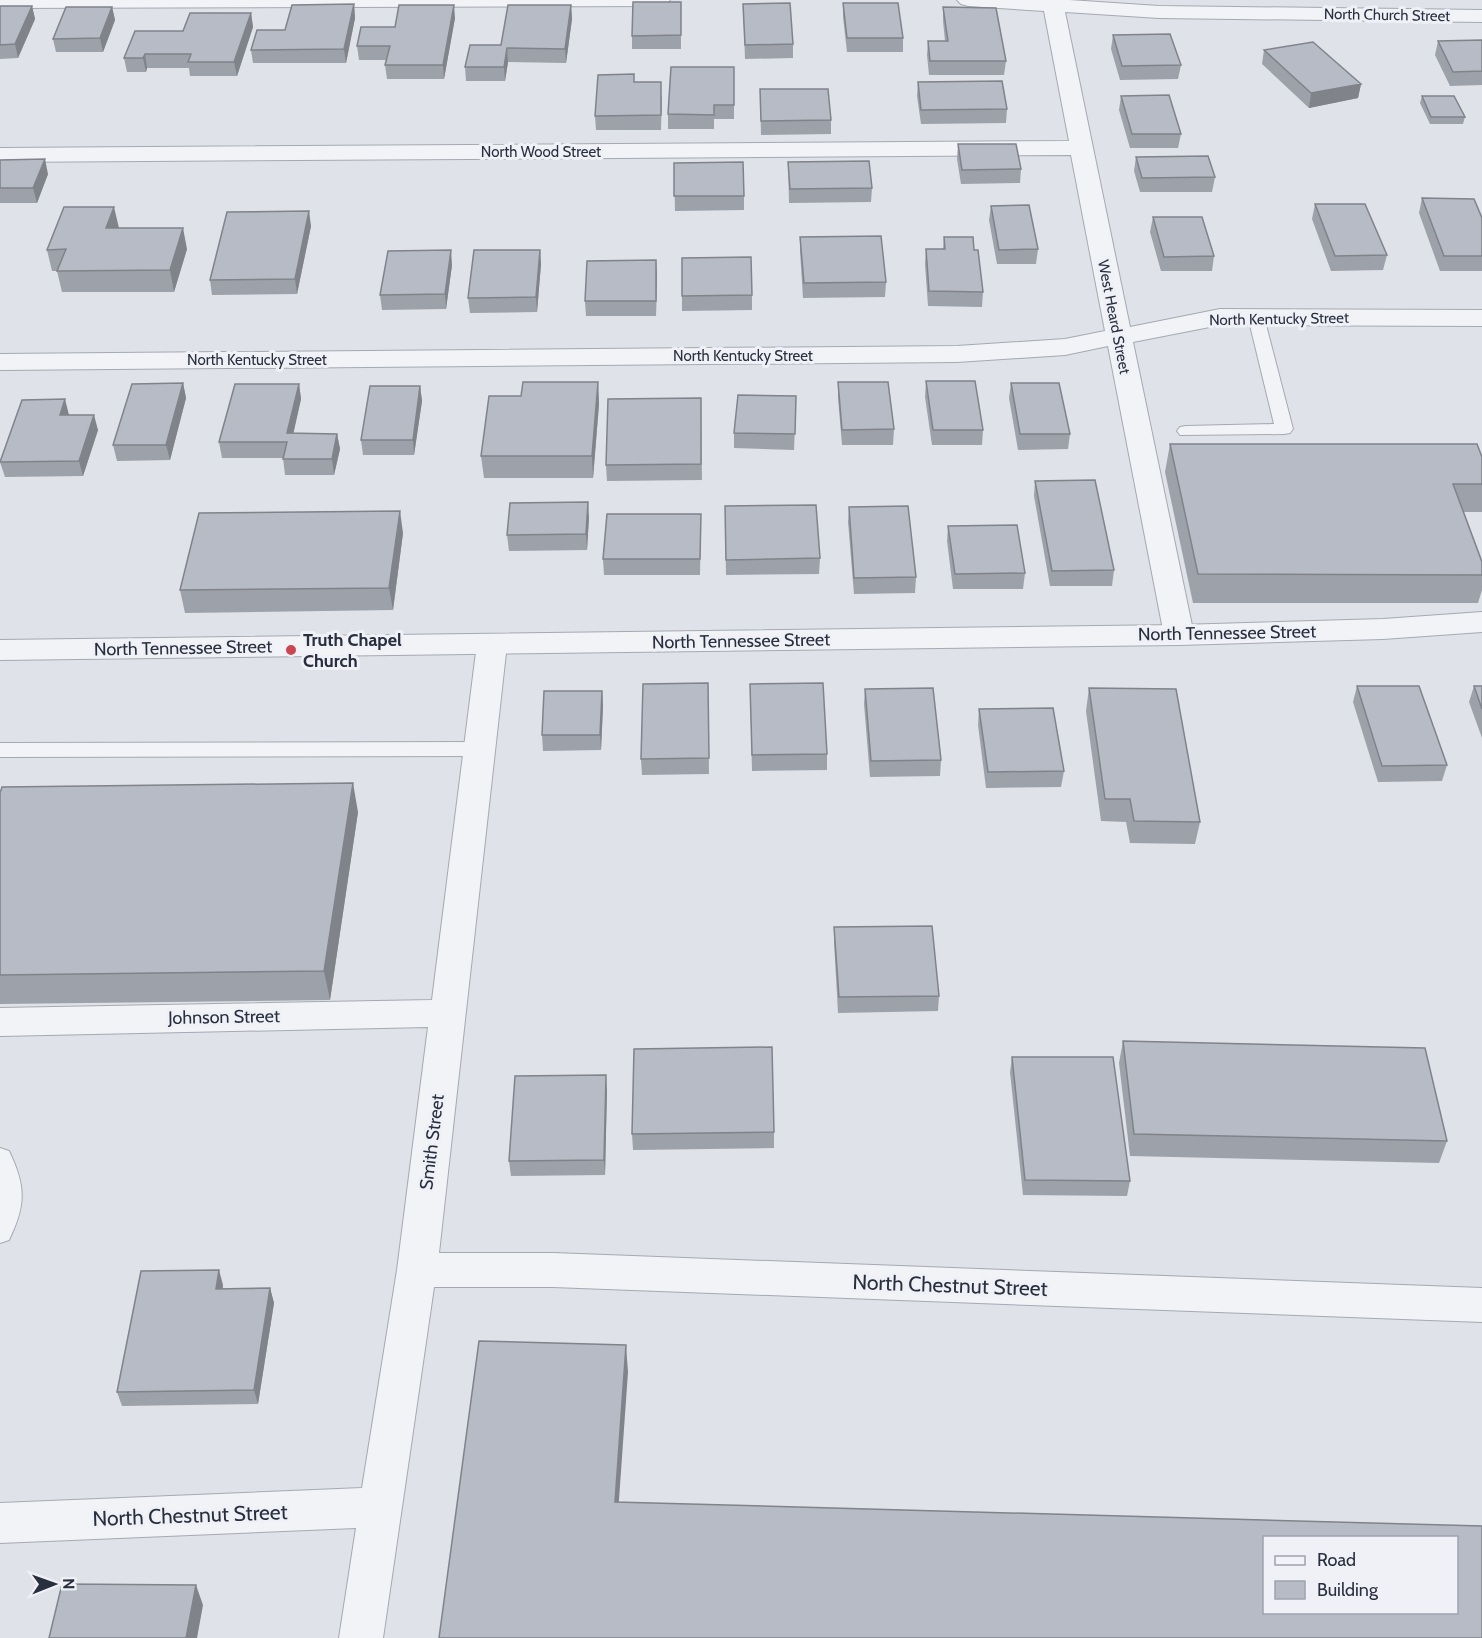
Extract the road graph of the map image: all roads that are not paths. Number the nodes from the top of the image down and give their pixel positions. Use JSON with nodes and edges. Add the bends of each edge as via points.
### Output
{"nodes":[{"id":1,"x":659,"y":0,"type":"edge"},
{"id":2,"x":968,"y":0,"type":"edge"},
{"id":3,"x":0,"y":2,"type":"edge"},
{"id":4,"x":1052,"y":3,"type":"edge"},
{"id":5,"x":1361,"y":7,"type":"edge"},
{"id":6,"x":1482,"y":16,"type":"edge"},
{"id":7,"x":1081,"y":148,"type":"junction"},
{"id":8,"x":0,"y":155,"type":"edge"},
{"id":9,"x":1256,"y":317,"type":"junction"},
{"id":10,"x":1482,"y":318,"type":"edge"},
{"id":11,"x":1118,"y":338,"type":"junction"},
{"id":12,"x":0,"y":362,"type":"edge"},
{"id":13,"x":1186,"y":431,"type":"dead end"},
{"id":14,"x":1480,"y":623,"type":"edge"},
{"id":15,"x":1179,"y":634,"type":"junction"},
{"id":16,"x":492,"y":644,"type":"junction"},
{"id":17,"x":0,"y":650,"type":"edge"},
{"id":18,"x":479,"y":749,"type":"junction"},
{"id":19,"x":0,"y":750,"type":"edge"},
{"id":20,"x":447,"y":1013,"type":"junction"},
{"id":21,"x":0,"y":1022,"type":"edge"},
{"id":22,"x":0,"y":1158,"type":"edge"},
{"id":23,"x":0,"y":1233,"type":"edge"},
{"id":24,"x":417,"y":1270,"type":"junction"},
{"id":25,"x":1482,"y":1305,"type":"edge"},
{"id":26,"x":381,"y":1507,"type":"junction"},
{"id":27,"x":0,"y":1523,"type":"edge"},
{"id":28,"x":361,"y":1638,"type":"edge"}],
"edges":[{"from":1,"to":3,"type":"street"},
{"from":2,"to":4,"type":"street","name":"North Church Street"},
{"from":4,"to":5,"type":"street","name":"North Church Street","via":[[1159,12]]},
{"from":4,"to":7,"type":"street","name":"West Heard Street"},
{"from":5,"to":6,"type":"street","name":"North Church Street"},
{"from":7,"to":8,"type":"street","name":"North Wood Street"},
{"from":7,"to":11,"type":"street","name":"West Heard Street"},
{"from":9,"to":10,"type":"street","name":"North Kentucky Street"},
{"from":9,"to":11,"type":"street","name":"North Kentucky Street","via":[[1220,317]]},
{"from":9,"to":13,"type":"lane","via":[[1284,429]]},
{"from":11,"to":12,"type":"street","name":"North Kentucky Street","via":[[957,354]]},
{"from":11,"to":15,"type":"street","name":"West Heard Street"},
{"from":14,"to":15,"type":"street","name":"North Tennessee Street"},
{"from":15,"to":16,"type":"street","name":"North Tennessee Street"},
{"from":16,"to":17,"type":"street","name":"North Tennessee Street"},
{"from":16,"to":18,"type":"street","name":"Smith Street"},
{"from":18,"to":19,"type":"lane"},
{"from":18,"to":20,"type":"street","name":"Smith Street"},
{"from":20,"to":21,"type":"street","name":"Johnson Street"},
{"from":20,"to":24,"type":"street","name":"Smith Street"},
{"from":22,"to":23,"type":"lane","via":[[11,1182],[12,1197]]},
{"from":24,"to":25,"type":"street","name":"North Chestnut Street","via":[[563,1271]]},
{"from":24,"to":26,"type":"street","name":"Smith Street"},
{"from":26,"to":27,"type":"street","name":"North Chestnut Street"},
{"from":26,"to":28,"type":"street","name":"Smith Street"}]}
